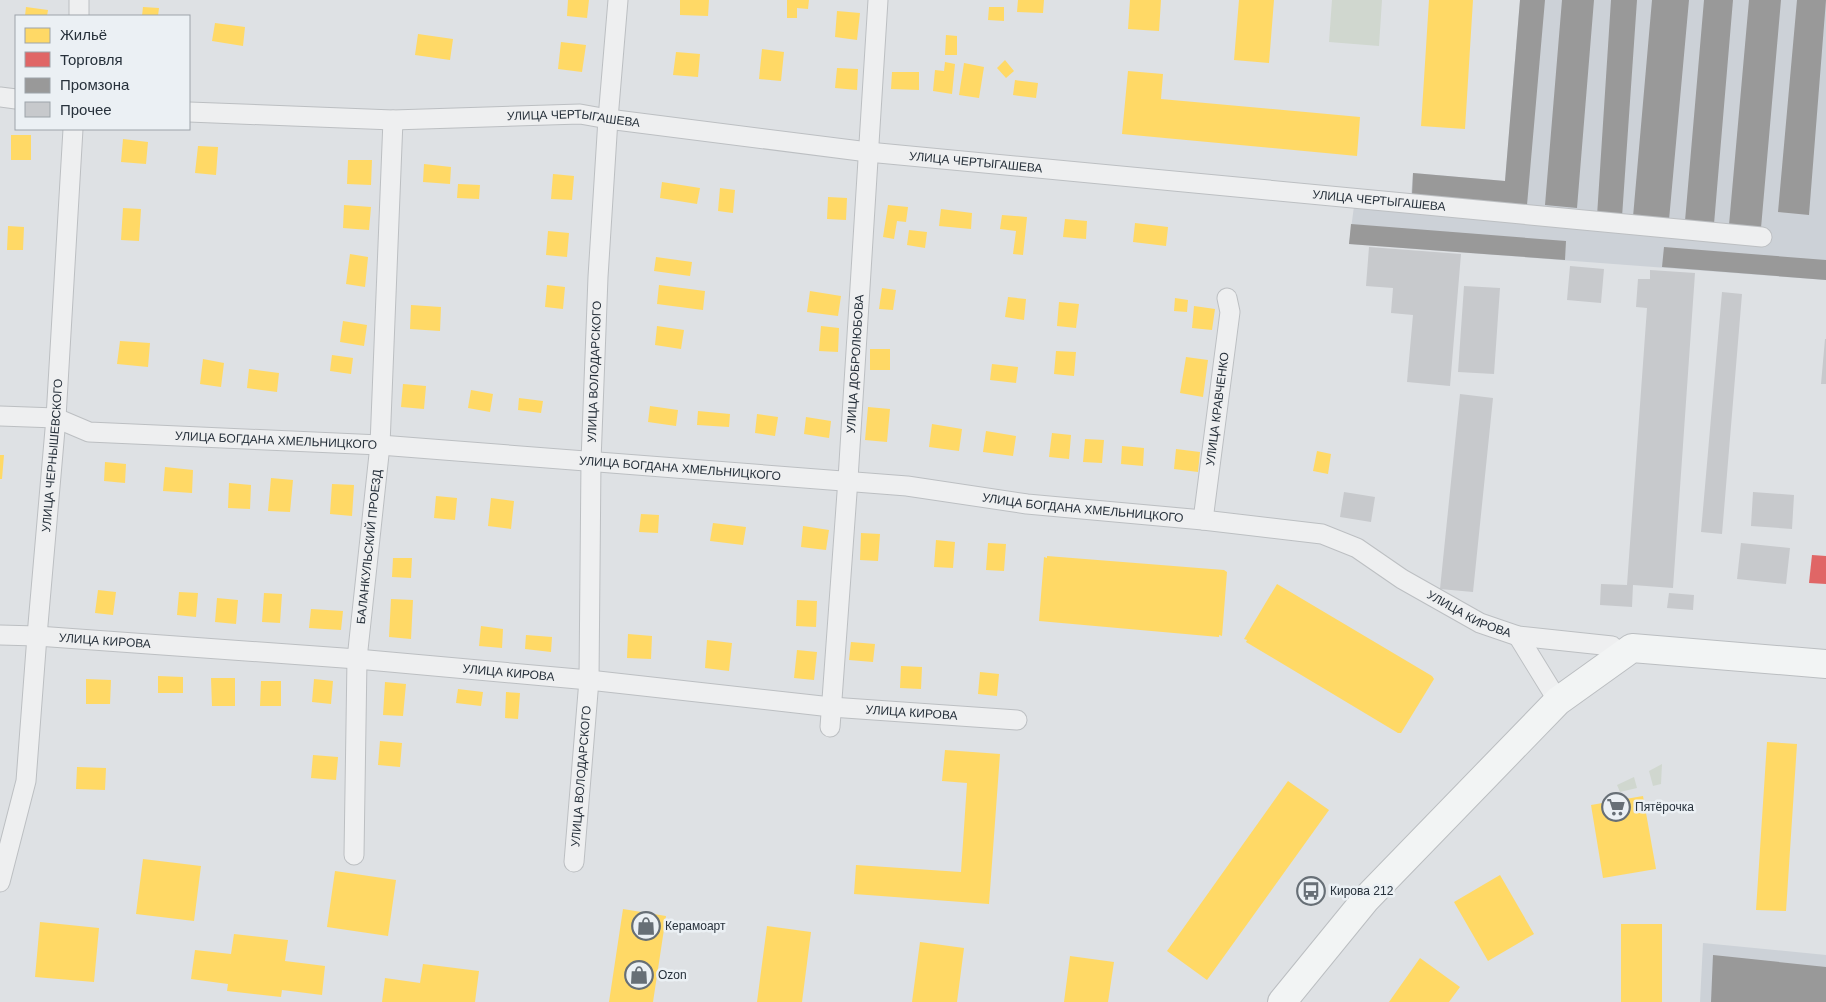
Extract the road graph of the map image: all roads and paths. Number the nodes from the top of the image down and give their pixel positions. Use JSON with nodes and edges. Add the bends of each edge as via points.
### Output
{"nodes":[{"id":1,"x":80,"y":0,"type":"edge"},
{"id":2,"x":618,"y":0,"type":"edge"},
{"id":3,"x":878,"y":0,"type":"edge"},
{"id":4,"x":79,"y":15,"type":"edge"},
{"id":5,"x":0,"y":97,"type":"edge"},
{"id":6,"x":15,"y":98,"type":"edge"},
{"id":7,"x":190,"y":112,"type":"edge"},
{"id":8,"x":608,"y":119,"type":"junction"},
{"id":9,"x":393,"y":120,"type":"junction"},
{"id":10,"x":73,"y":130,"type":"edge"},
{"id":11,"x":868,"y":152,"type":"junction"},
{"id":12,"x":1762,"y":237,"type":"dead end"},
{"id":13,"x":1227,"y":298,"type":"dead end"},
{"id":14,"x":0,"y":416,"type":"edge"},
{"id":15,"x":56,"y":418,"type":"junction"},
{"id":16,"x":380,"y":444,"type":"junction"},
{"id":17,"x":591,"y":461,"type":"junction"},
{"id":18,"x":848,"y":482,"type":"junction"},
{"id":19,"x":1203,"y":520,"type":"junction"},
{"id":20,"x":1357,"y":548,"type":"joint"},
{"id":21,"x":0,"y":635,"type":"edge"},
{"id":22,"x":37,"y":636,"type":"junction"},
{"id":23,"x":1518,"y":636,"type":"junction"},
{"id":24,"x":1622,"y":647,"type":"junction"},
{"id":25,"x":357,"y":660,"type":"junction"},
{"id":26,"x":1826,"y":664,"type":"edge"},
{"id":27,"x":588,"y":680,"type":"junction"},
{"id":28,"x":1558,"y":701,"type":"junction"},
{"id":29,"x":832,"y":706,"type":"junction"},
{"id":30,"x":1017,"y":720,"type":"dead end"},
{"id":31,"x":830,"y":727,"type":"dead end"},
{"id":32,"x":354,"y":856,"type":"dead end"},
{"id":33,"x":574,"y":862,"type":"dead end"},
{"id":34,"x":0,"y":882,"type":"edge"},
{"id":35,"x":1282,"y":1002,"type":"edge"}],
"edges":[{"from":1,"to":4,"type":"street"},
{"from":2,"to":8,"type":"street","name":"УЛИЦА ВОЛОДАРСКОГО"},
{"from":3,"to":11,"type":"street","name":"УЛИЦА ДОБРОЛЮБОВА"},
{"from":5,"to":6,"type":"street"},
{"from":7,"to":9,"type":"street","name":"УЛИЦА ЧЕРТЫГАШЕВА"},
{"from":8,"to":9,"type":"street","name":"УЛИЦА ЧЕРТЫГАШЕВА","via":[[580,114]]},
{"from":8,"to":11,"type":"street","name":"УЛИЦА ЧЕРТЫГАШЕВА"},
{"from":8,"to":17,"type":"street","name":"УЛИЦА ВОЛОДАРСКОГО"},
{"from":9,"to":16,"type":"street","name":"БАЛАНКУЛЬСКИЙ ПРОЕЗД"},
{"from":10,"to":15,"type":"street","name":"УЛИЦА ЧЕРНЫШЕВСКОГО"},
{"from":11,"to":12,"type":"street","name":"УЛИЦА ЧЕРТЫГАШЕВА"},
{"from":11,"to":18,"type":"street","name":"УЛИЦА ДОБРОЛЮБОВА"},
{"from":13,"to":19,"type":"street","name":"УЛИЦА КРАВЧЕНКО","via":[[1230,312]]},
{"from":14,"to":15,"type":"street","name":"УЛИЦА БОГДАНА ХМЕЛЬНИЦКОГО"},
{"from":15,"to":16,"type":"street","name":"УЛИЦА БОГДАНА ХМЕЛЬНИЦКОГО","via":[[89,432]]},
{"from":15,"to":22,"type":"street","name":"УЛИЦА ЧЕРНЫШЕВСКОГО"},
{"from":16,"to":17,"type":"street","name":"УЛИЦА БОГДАНА ХМЕЛЬНИЦКОГО"},
{"from":16,"to":25,"type":"street","name":"БАЛАНКУЛЬСКИЙ ПРОЕЗД"},
{"from":17,"to":18,"type":"street","name":"УЛИЦА БОГДАНА ХМЕЛЬНИЦКОГО"},
{"from":17,"to":27,"type":"street","name":"УЛИЦА ВОЛОДАРСКОГО"},
{"from":18,"to":19,"type":"street","name":"УЛИЦА БОГДАНА ХМЕЛЬНИЦКОГО","via":[[907,486],[1027,504]]},
{"from":18,"to":29,"type":"street","name":"УЛИЦА ДОБРОЛЮБОВА"},
{"from":19,"to":20,"type":"street","name":"УЛИЦА БОГДАНА ХМЕЛЬНИЦКОГО","via":[[1322,534]]},
{"from":20,"to":23,"type":"street","name":"УЛИЦА КИРОВА","via":[[1402,579],[1480,623]]},
{"from":21,"to":22,"type":"street","name":"УЛИЦА КИРОВА"},
{"from":22,"to":25,"type":"street","name":"УЛИЦА КИРОВА"},
{"from":22,"to":34,"type":"street","name":"УЛИЦА ЧЕРНЫШЕВСКОГО","via":[[26,781]]},
{"from":23,"to":24,"type":"street"},
{"from":23,"to":28,"type":"street","name":"УЛИЦА КИРОВА"},
{"from":24,"to":26,"type":"main road"},
{"from":24,"to":28,"type":"main road"},
{"from":25,"to":27,"type":"street","name":"УЛИЦА КИРОВА"},
{"from":25,"to":32,"type":"street","name":"БАЛАНКУЛЬСКИЙ ПРОЕЗД"},
{"from":27,"to":29,"type":"street","name":"УЛИЦА КИРОВА"},
{"from":27,"to":33,"type":"street","name":"УЛИЦА ВОЛОДАРСКОГО"},
{"from":28,"to":35,"type":"main road","via":[[1366,899]]},
{"from":29,"to":30,"type":"street","name":"УЛИЦА КИРОВА"},
{"from":29,"to":31,"type":"street","name":"УЛИЦА ДОБРОЛЮБОВА"}]}
